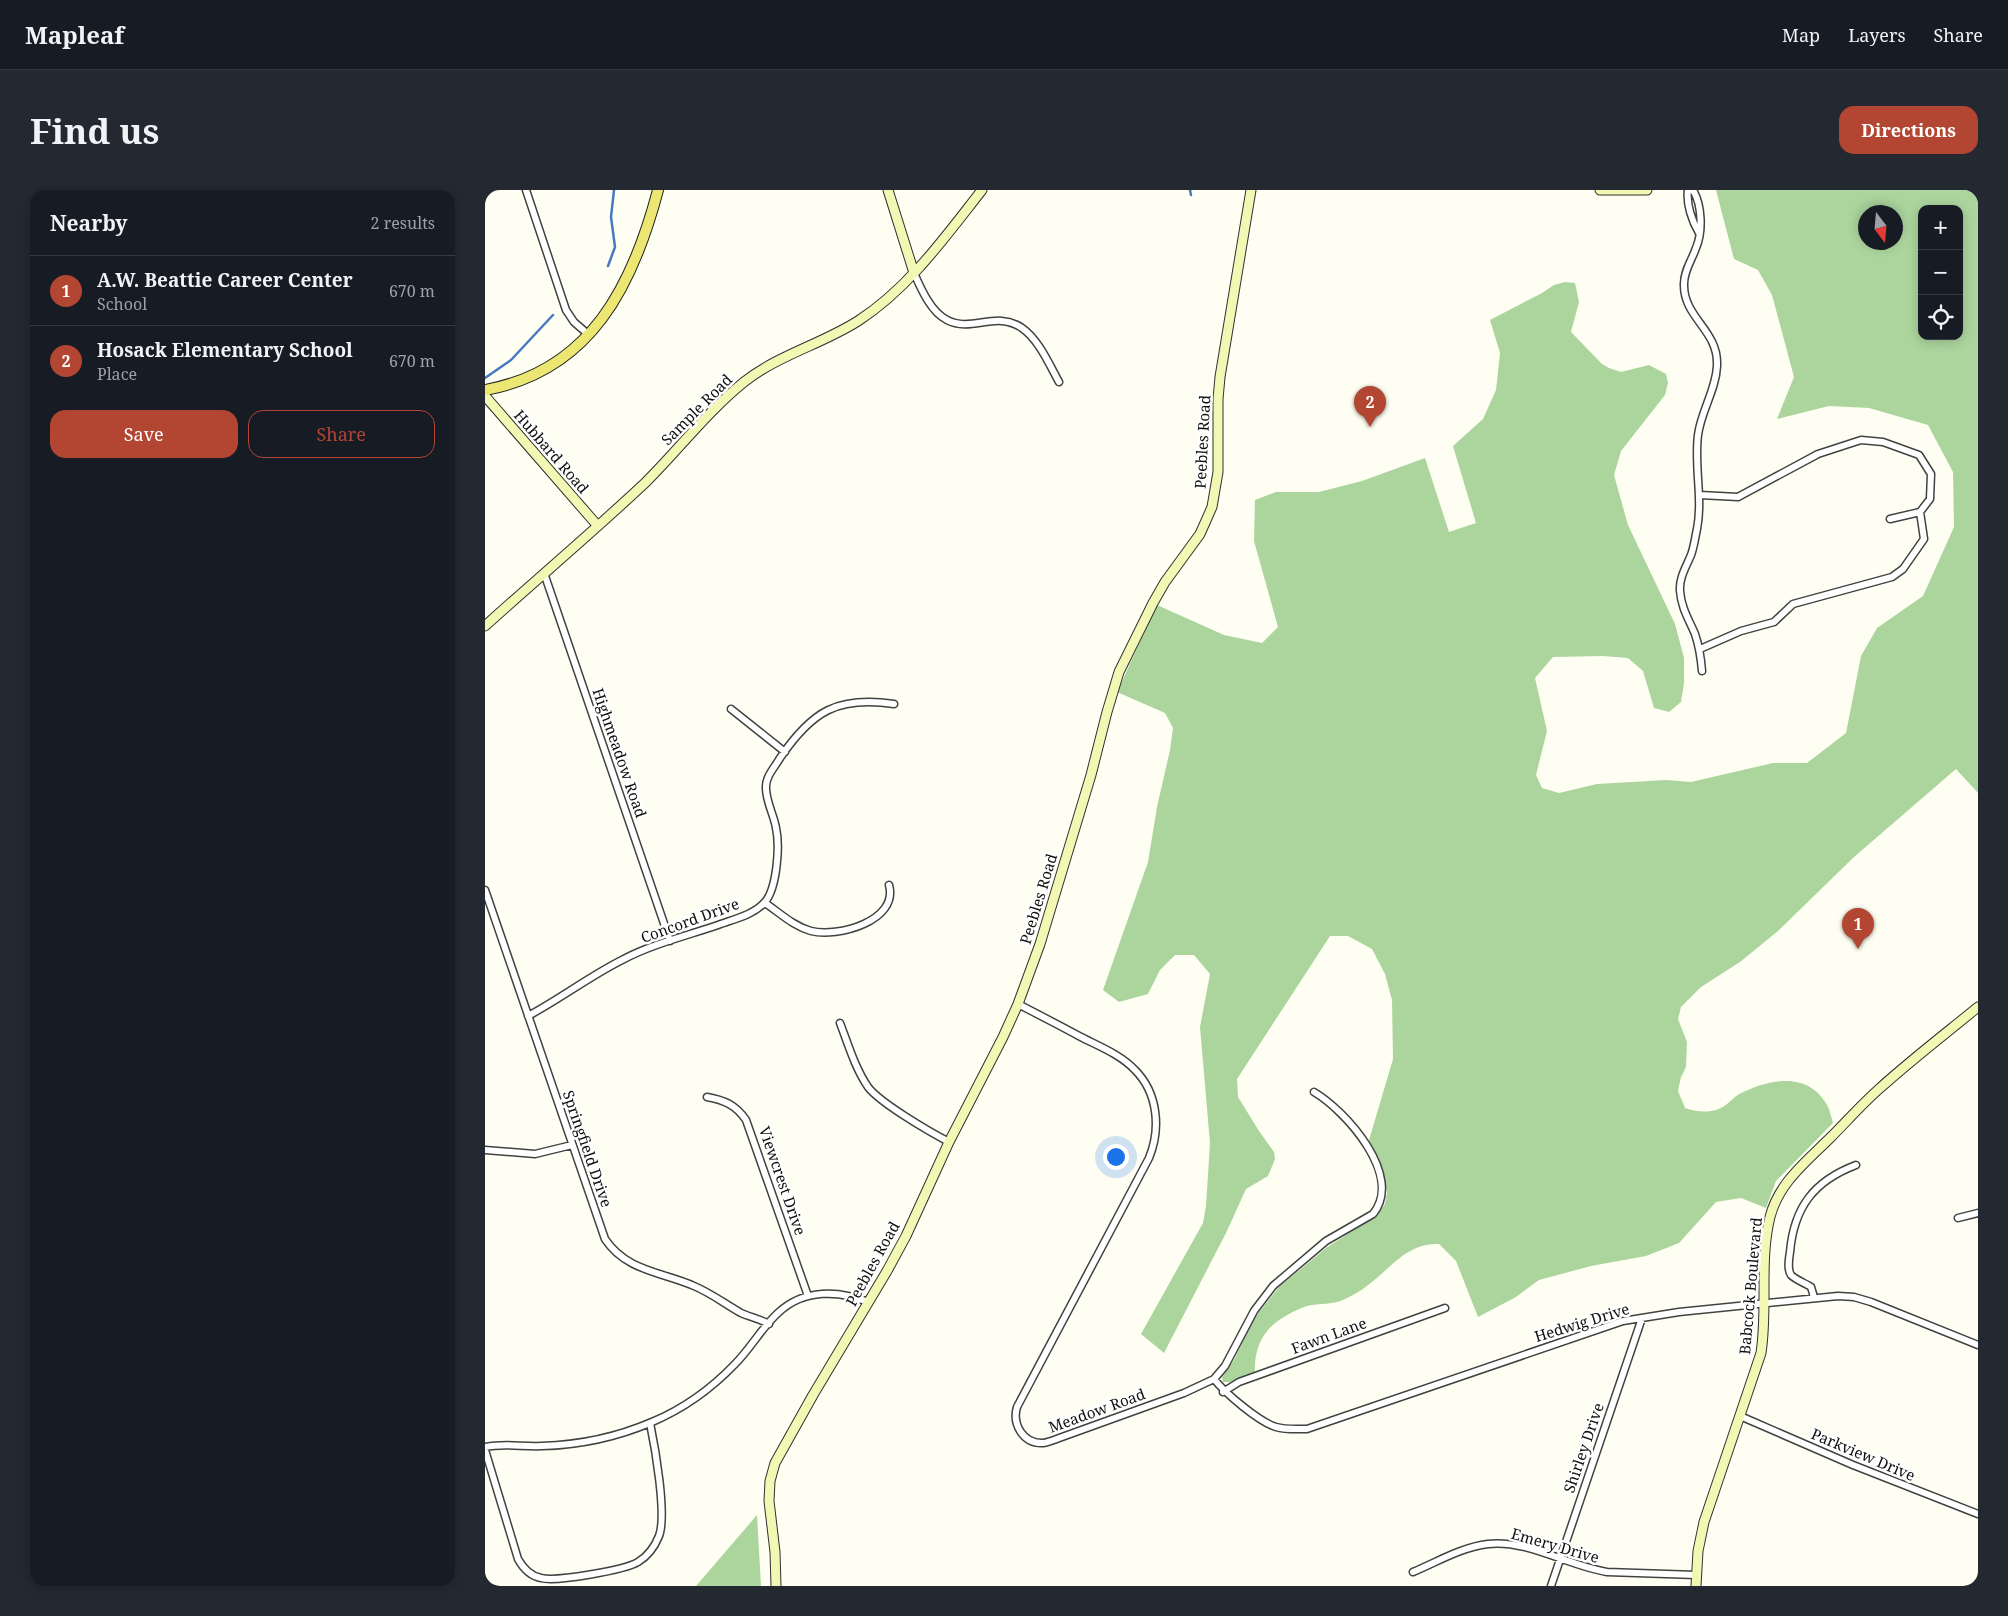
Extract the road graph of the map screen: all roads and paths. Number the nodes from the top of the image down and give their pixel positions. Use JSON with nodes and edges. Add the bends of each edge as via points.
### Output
{"nodes":[{"id":1,"x":526,"y":190,"type":"edge"},
{"id":2,"x":658,"y":190,"type":"edge"},
{"id":3,"x":888,"y":190,"type":"edge"},
{"id":4,"x":982,"y":190,"type":"edge"},
{"id":5,"x":1251,"y":190,"type":"edge"},
{"id":6,"x":1600,"y":190,"type":"edge"},
{"id":7,"x":1647,"y":190,"type":"edge"},
{"id":8,"x":1688,"y":190,"type":"edge"},
{"id":9,"x":1693,"y":190,"type":"edge"},
{"id":10,"x":1699,"y":233,"type":"junction"},
{"id":11,"x":914,"y":274,"type":"junction"},
{"id":12,"x":589,"y":335,"type":"junction"},
{"id":13,"x":1059,"y":382,"type":"dead end"},
{"id":14,"x":485,"y":390,"type":"edge"},
{"id":15,"x":485,"y":396,"type":"edge"},
{"id":16,"x":1700,"y":495,"type":"junction"},
{"id":17,"x":1920,"y":512,"type":"junction"},
{"id":18,"x":1890,"y":519,"type":"dead end"},
{"id":19,"x":597,"y":526,"type":"junction"},
{"id":20,"x":544,"y":573,"type":"junction"},
{"id":21,"x":485,"y":626,"type":"edge"},
{"id":22,"x":1700,"y":649,"type":"junction"},
{"id":23,"x":1702,"y":671,"type":"dead end"},
{"id":24,"x":894,"y":704,"type":"dead end"},
{"id":25,"x":731,"y":709,"type":"dead end"},
{"id":26,"x":785,"y":752,"type":"junction"},
{"id":27,"x":889,"y":885,"type":"dead end"},
{"id":28,"x":485,"y":890,"type":"edge"},
{"id":29,"x":765,"y":902,"type":"junction"},
{"id":30,"x":670,"y":941,"type":"junction"},
{"id":31,"x":1018,"y":1004,"type":"junction"},
{"id":32,"x":1978,"y":1007,"type":"edge"},
{"id":33,"x":528,"y":1016,"type":"junction"},
{"id":34,"x":840,"y":1023,"type":"dead end"},
{"id":35,"x":1314,"y":1092,"type":"dead end"},
{"id":36,"x":707,"y":1097,"type":"dead end"},
{"id":37,"x":949,"y":1142,"type":"junction"},
{"id":38,"x":572,"y":1144,"type":"junction"},
{"id":39,"x":485,"y":1150,"type":"edge"},
{"id":40,"x":1856,"y":1165,"type":"dead end"},
{"id":41,"x":1978,"y":1212,"type":"edge"},
{"id":42,"x":1959,"y":1218,"type":"dead end"},
{"id":43,"x":808,"y":1296,"type":"junction"},
{"id":44,"x":1814,"y":1298,"type":"junction"},
{"id":45,"x":868,"y":1302,"type":"junction"},
{"id":46,"x":1765,"y":1304,"type":"junction"},
{"id":47,"x":1445,"y":1308,"type":"dead end"},
{"id":48,"x":1642,"y":1318,"type":"junction"},
{"id":49,"x":769,"y":1324,"type":"junction"},
{"id":50,"x":1978,"y":1345,"type":"edge"},
{"id":51,"x":1214,"y":1380,"type":"junction"},
{"id":52,"x":1223,"y":1392,"type":"junction"},
{"id":53,"x":1740,"y":1416,"type":"junction"},
{"id":54,"x":650,"y":1423,"type":"junction"},
{"id":55,"x":485,"y":1449,"type":"edge"},
{"id":56,"x":1978,"y":1514,"type":"edge"},
{"id":57,"x":1559,"y":1560,"type":"junction"},
{"id":58,"x":1413,"y":1572,"type":"dead end"},
{"id":59,"x":1696,"y":1576,"type":"junction"},
{"id":60,"x":776,"y":1586,"type":"edge"},
{"id":61,"x":1551,"y":1586,"type":"edge"},
{"id":62,"x":1696,"y":1586,"type":"edge"}],
"edges":[{"from":1,"to":12,"type":"street","via":[[565,310]]},
{"from":2,"to":12,"type":"main road","via":[[623,284]]},
{"from":3,"to":11,"type":"street"},
{"from":4,"to":11,"type":"street","name":"Sample Road"},
{"from":5,"to":31,"type":"street","name":"Peebles Road","via":[[1220,377],[1218,472],[1212,507],[1200,534],[1153,603],[1119,672],[1040,944]]},
{"from":6,"to":7,"type":"street"},
{"from":8,"to":10,"type":"street","via":[[1693,224]]},
{"from":9,"to":10,"type":"street","via":[[1702,222]]},
{"from":10,"to":16,"type":"street","via":[[1697,248],[1685,272],[1685,298],[1708,333],[1717,356],[1715,378],[1698,434]]},
{"from":11,"to":13,"type":"street","via":[[931,303],[946,320],[964,324],[1004,320],[1024,329],[1037,344]]},
{"from":11,"to":19,"type":"street","name":"Sample Road","via":[[857,322],[776,362],[746,381],[647,481]]},
{"from":12,"to":14,"type":"main road","via":[[571,352],[542,371]]},
{"from":15,"to":19,"type":"street","name":"Hubbard Road"},
{"from":16,"to":17,"type":"street","via":[[1738,497],[1818,454],[1861,440],[1883,442],[1919,455],[1931,474],[1930,498]]},
{"from":16,"to":22,"type":"street","via":[[1697,528],[1680,583],[1683,608]]},
{"from":17,"to":18,"type":"street"},
{"from":17,"to":22,"type":"street","via":[[1924,540],[1903,569],[1892,577],[1793,604],[1774,622],[1741,631]]},
{"from":19,"to":20,"type":"street","name":"Sample Road"},
{"from":20,"to":21,"type":"street","name":"Sample Road"},
{"from":20,"to":30,"type":"street","name":"Highmeadow Road"},
{"from":22,"to":23,"type":"street"},
{"from":24,"to":26,"type":"street","via":[[862,701],[842,704],[808,724]]},
{"from":25,"to":26,"type":"street"},
{"from":26,"to":29,"type":"street","via":[[765,787],[777,838],[773,890]]},
{"from":27,"to":29,"type":"street","via":[[890,897],[882,910],[867,923],[842,932],[822,933],[803,928]]},
{"from":28,"to":33,"type":"street","name":"Springfield Drive"},
{"from":29,"to":30,"type":"street","name":"Concord Drive","via":[[742,916]]},
{"from":30,"to":33,"type":"street","name":"Concord Drive","via":[[621,961]]},
{"from":31,"to":37,"type":"street","name":"Peebles Road"},
{"from":31,"to":51,"type":"street","name":"Meadow Road","via":[[1108,1051],[1135,1070],[1154,1104],[1156,1131],[1146,1166],[1017,1407],[1017,1428],[1032,1441],[1047,1442]]},
{"from":32,"to":46,"type":"street","name":"Babcock Boulevard","via":[[1878,1090],[1783,1187],[1769,1224]]},
{"from":33,"to":38,"type":"street","name":"Springfield Drive"},
{"from":34,"to":37,"type":"street","via":[[869,1088],[895,1109]]},
{"from":35,"to":51,"type":"street","via":[[1350,1121],[1369,1149],[1381,1182],[1380,1201],[1373,1214],[1326,1241],[1273,1286],[1254,1311]]},
{"from":36,"to":43,"type":"street","name":"Viewcrest Drive","via":[[729,1103],[746,1120]]},
{"from":37,"to":45,"type":"street","name":"Peebles Road","via":[[906,1236]]},
{"from":38,"to":39,"type":"street","via":[[535,1154]]},
{"from":38,"to":49,"type":"street","name":"Springfield Drive","via":[[601,1230],[617,1253],[637,1267],[692,1284],[743,1314]]},
{"from":40,"to":44,"type":"street","via":[[1821,1184],[1805,1201],[1795,1221],[1789,1269],[1795,1278],[1814,1290]]},
{"from":41,"to":42,"type":"street"},
{"from":43,"to":45,"type":"street","via":[[838,1294]]},
{"from":43,"to":49,"type":"street","via":[[786,1306]]},
{"from":44,"to":46,"type":"street","name":"Hedwig Drive"},
{"from":44,"to":50,"type":"street","name":"Hedwig Drive","via":[[1846,1296],[1862,1300]]},
{"from":45,"to":60,"type":"street","name":"Peebles Road","via":[[775,1463],[769,1501]]},
{"from":46,"to":48,"type":"street","name":"Hedwig Drive"},
{"from":46,"to":53,"type":"street","name":"Babcock Boulevard","via":[[1761,1353]]},
{"from":47,"to":52,"type":"street","name":"Fawn Lane","via":[[1239,1382]]},
{"from":48,"to":52,"type":"street","name":"Hedwig Drive","via":[[1307,1429],[1274,1427]]},
{"from":48,"to":57,"type":"street","name":"Shirley Drive"},
{"from":49,"to":54,"type":"street","via":[[718,1380],[688,1402]]},
{"from":51,"to":52,"type":"street","name":"Hedwig Drive"},
{"from":53,"to":56,"type":"street","name":"Parkview Drive","via":[[1952,1506]]},
{"from":53,"to":59,"type":"street","name":"Babcock Boulevard","via":[[1704,1522]]},
{"from":54,"to":55,"type":"street","via":[[574,1444]]},
{"from":54,"to":55,"type":"street","via":[[662,1507],[661,1530],[656,1544],[646,1556],[620,1569],[553,1579],[529,1572],[518,1559]]},
{"from":57,"to":58,"type":"street","name":"Emery Drive","via":[[1522,1547],[1487,1544]]},
{"from":57,"to":59,"type":"street","name":"Emery Drive","via":[[1607,1572]]},
{"from":57,"to":61,"type":"street","name":"Shirley Drive"},
{"from":59,"to":62,"type":"street","name":"Babcock Boulevard"}]}
